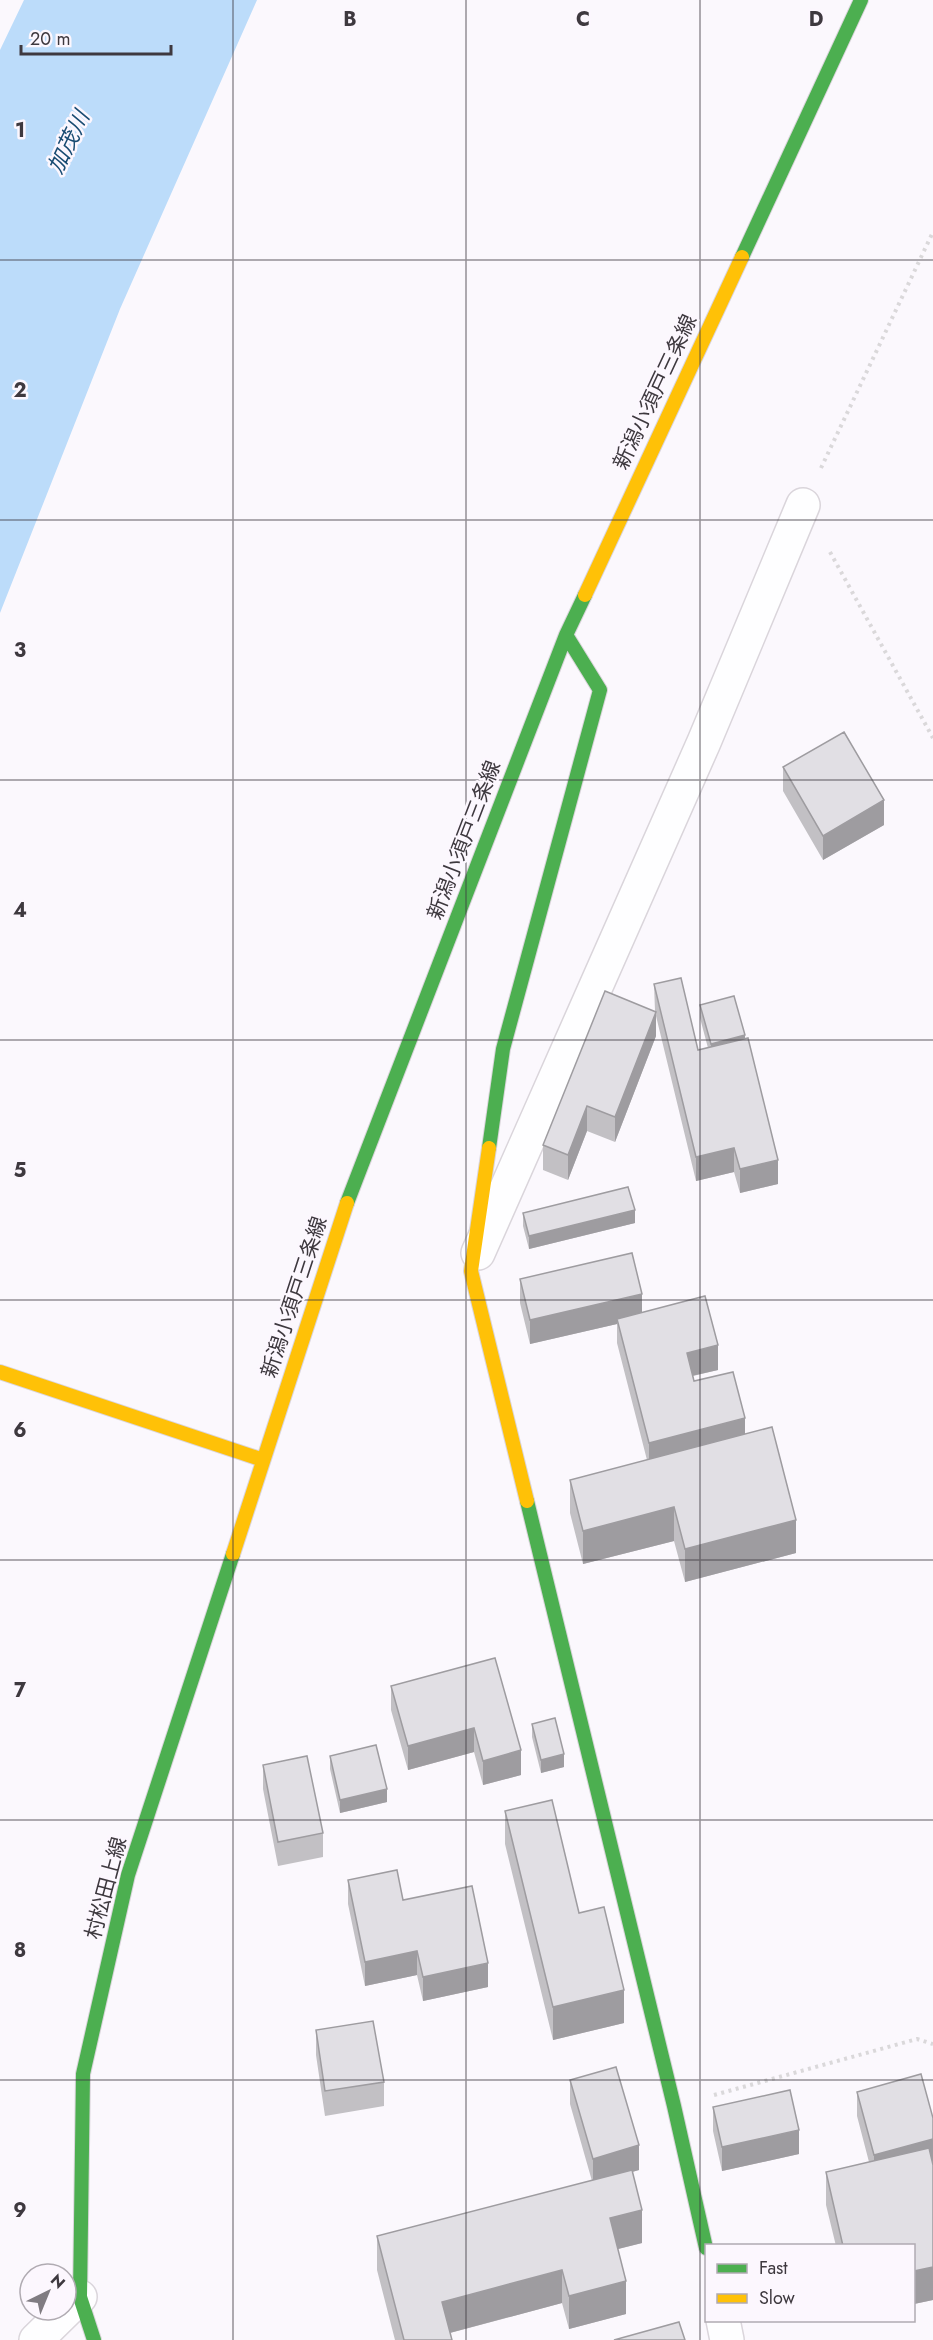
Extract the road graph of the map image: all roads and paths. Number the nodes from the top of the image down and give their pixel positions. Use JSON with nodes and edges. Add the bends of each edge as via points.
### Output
{"nodes":[{"id":1,"x":861,"y":0,"type":"edge"},
{"id":2,"x":933,"y":232,"type":"edge"},
{"id":3,"x":803,"y":505,"type":"junction"},
{"id":4,"x":566,"y":635,"type":"junction"},
{"id":5,"x":933,"y":738,"type":"edge"},
{"id":6,"x":471,"y":1271,"type":"junction"},
{"id":7,"x":0,"y":1372,"type":"edge"},
{"id":8,"x":263,"y":1460,"type":"junction"},
{"id":9,"x":933,"y":2044,"type":"edge"},
{"id":10,"x":674,"y":2106,"type":"junction"},
{"id":11,"x":705,"y":2244,"type":"edge"},
{"id":12,"x":80,"y":2297,"type":"junction"},
{"id":13,"x":723,"y":2322,"type":"edge"},
{"id":14,"x":36,"y":2340,"type":"edge"},
{"id":15,"x":94,"y":2340,"type":"edge"},
{"id":16,"x":727,"y":2340,"type":"edge"}],
"edges":[{"from":1,"to":4,"type":"main road","name":"新潟小須戸三条線"},
{"from":2,"to":3,"type":"path"},
{"from":3,"to":5,"type":"path"},
{"from":3,"to":6,"type":"street","via":[[704,742]]},
{"from":4,"to":6,"type":"main road","via":[[600,690],[503,1049]]},
{"from":4,"to":8,"type":"main road","name":"新潟小須戸三条線","via":[[349,1196]]},
{"from":6,"to":10,"type":"main road"},
{"from":7,"to":8,"type":"main road"},
{"from":8,"to":12,"type":"main road","name":"村松田上線","via":[[128,1875],[83,2074]]},
{"from":9,"to":10,"type":"path","via":[[917,2039]]},
{"from":10,"to":11,"type":"main road"},
{"from":12,"to":14,"type":"street"},
{"from":12,"to":15,"type":"main road","name":"村松田上線"},
{"from":13,"to":16,"type":"street"}]}
